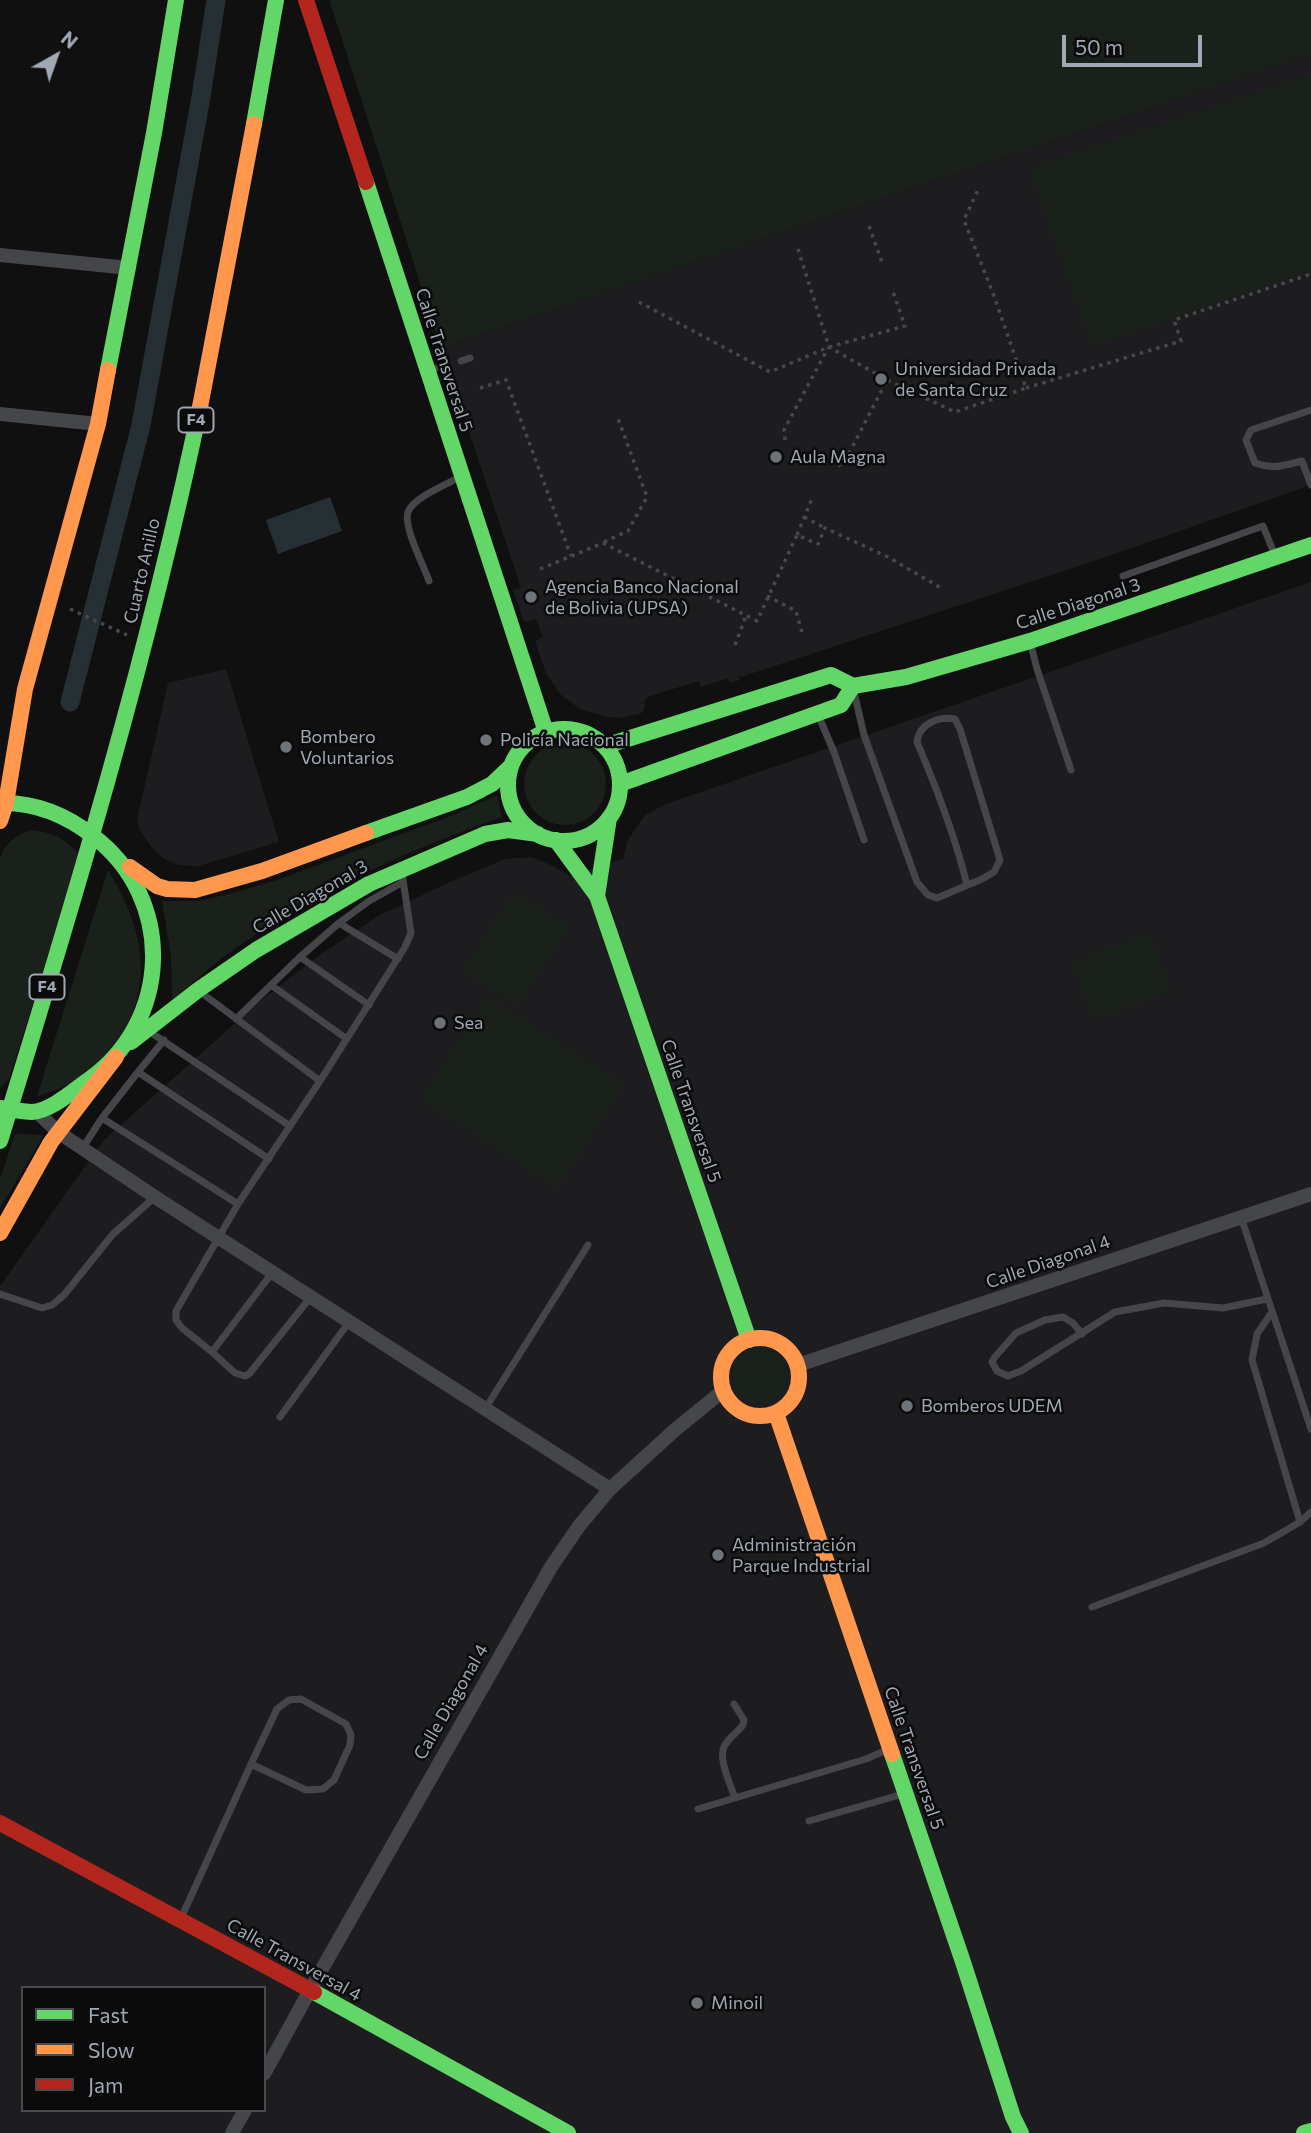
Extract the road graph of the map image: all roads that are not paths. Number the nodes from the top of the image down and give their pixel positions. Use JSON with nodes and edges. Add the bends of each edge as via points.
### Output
{"nodes":[{"id":1,"x":176,"y":0,"type":"edge"},
{"id":2,"x":276,"y":0,"type":"edge"},
{"id":3,"x":306,"y":0,"type":"edge"},
{"id":4,"x":0,"y":255,"type":"edge"},
{"id":5,"x":129,"y":268,"type":"junction"},
{"id":6,"x":470,"y":358,"type":"dead end"},
{"id":7,"x":461,"y":361,"type":"dead end"},
{"id":8,"x":446,"y":365,"type":"dead end"},
{"id":9,"x":428,"y":371,"type":"junction"},
{"id":10,"x":1311,"y":410,"type":"edge"},
{"id":11,"x":0,"y":414,"type":"edge"},
{"id":12,"x":98,"y":424,"type":"junction"},
{"id":13,"x":1311,"y":458,"type":"edge"},
{"id":14,"x":1302,"y":461,"type":"junction"},
{"id":15,"x":462,"y":477,"type":"junction"},
{"id":16,"x":1311,"y":485,"type":"edge"},
{"id":17,"x":1311,"y":545,"type":"edge"},
{"id":18,"x":1276,"y":558,"type":"junction"},
{"id":19,"x":1123,"y":576,"type":"dead end"},
{"id":20,"x":429,"y":581,"type":"dead end"},
{"id":21,"x":1030,"y":641,"type":"junction"},
{"id":22,"x":853,"y":686,"type":"junction"},
{"id":23,"x":25,"y":689,"type":"junction"},
{"id":24,"x":767,"y":713,"type":"junction"},
{"id":25,"x":818,"y":713,"type":"junction"},
{"id":26,"x":546,"y":732,"type":"junction"},
{"id":27,"x":0,"y":735,"type":"edge"},
{"id":28,"x":605,"y":746,"type":"junction"},
{"id":29,"x":512,"y":766,"type":"junction"},
{"id":30,"x":1071,"y":770,"type":"dead end"},
{"id":31,"x":620,"y":784,"type":"junction"},
{"id":32,"x":3,"y":803,"type":"edge"},
{"id":33,"x":609,"y":818,"type":"junction"},
{"id":34,"x":0,"y":821,"type":"edge"},
{"id":35,"x":93,"y":834,"type":"junction"},
{"id":36,"x":538,"y":834,"type":"junction"},
{"id":37,"x":556,"y":840,"type":"junction"},
{"id":38,"x":864,"y":840,"type":"dead end"},
{"id":39,"x":120,"y":860,"type":"junction"},
{"id":40,"x":402,"y":876,"type":"junction"},
{"id":41,"x":967,"y":885,"type":"junction"},
{"id":42,"x":597,"y":896,"type":"junction"},
{"id":43,"x":339,"y":923,"type":"junction"},
{"id":44,"x":300,"y":957,"type":"junction"},
{"id":45,"x":398,"y":959,"type":"junction"},
{"id":46,"x":271,"y":985,"type":"junction"},
{"id":47,"x":198,"y":990,"type":"junction"},
{"id":48,"x":369,"y":1005,"type":"junction"},
{"id":49,"x":236,"y":1019,"type":"junction"},
{"id":50,"x":147,"y":1030,"type":"junction"},
{"id":51,"x":347,"y":1039,"type":"junction"},
{"id":52,"x":164,"y":1040,"type":"junction"},
{"id":53,"x":120,"y":1052,"type":"junction"},
{"id":54,"x":138,"y":1072,"type":"junction"},
{"id":55,"x":320,"y":1080,"type":"junction"},
{"id":56,"x":5,"y":1108,"type":"edge"},
{"id":57,"x":36,"y":1111,"type":"junction"},
{"id":58,"x":102,"y":1118,"type":"junction"},
{"id":59,"x":290,"y":1126,"type":"junction"},
{"id":60,"x":58,"y":1132,"type":"junction"},
{"id":61,"x":0,"y":1141,"type":"edge"},
{"id":62,"x":82,"y":1149,"type":"junction"},
{"id":63,"x":268,"y":1159,"type":"junction"},
{"id":64,"x":1311,"y":1194,"type":"edge"},
{"id":65,"x":155,"y":1197,"type":"junction"},
{"id":66,"x":238,"y":1204,"type":"junction"},
{"id":67,"x":1241,"y":1217,"type":"junction"},
{"id":68,"x":0,"y":1233,"type":"edge"},
{"id":69,"x":219,"y":1239,"type":"junction"},
{"id":70,"x":588,"y":1245,"type":"dead end"},
{"id":71,"x":272,"y":1273,"type":"junction"},
{"id":72,"x":0,"y":1294,"type":"edge"},
{"id":73,"x":310,"y":1298,"type":"junction"},
{"id":74,"x":1268,"y":1299,"type":"junction"},
{"id":75,"x":1272,"y":1312,"type":"junction"},
{"id":76,"x":349,"y":1322,"type":"junction"},
{"id":77,"x":1083,"y":1334,"type":"junction"},
{"id":78,"x":749,"y":1340,"type":"junction"},
{"id":79,"x":212,"y":1352,"type":"junction"},
{"id":80,"x":798,"y":1365,"type":"junction"},
{"id":81,"x":724,"y":1390,"type":"junction"},
{"id":82,"x":485,"y":1410,"type":"junction"},
{"id":83,"x":776,"y":1413,"type":"junction"},
{"id":84,"x":279,"y":1417,"type":"dead end"},
{"id":85,"x":1311,"y":1429,"type":"edge"},
{"id":86,"x":610,"y":1489,"type":"junction"},
{"id":87,"x":1311,"y":1512,"type":"edge"},
{"id":88,"x":1300,"y":1522,"type":"junction"},
{"id":89,"x":1092,"y":1607,"type":"dead end"},
{"id":90,"x":734,"y":1704,"type":"dead end"},
{"id":91,"x":891,"y":1749,"type":"junction"},
{"id":92,"x":251,"y":1764,"type":"junction"},
{"id":93,"x":906,"y":1793,"type":"junction"},
{"id":94,"x":735,"y":1798,"type":"junction"},
{"id":95,"x":698,"y":1809,"type":"dead end"},
{"id":96,"x":809,"y":1821,"type":"dead end"},
{"id":97,"x":0,"y":1823,"type":"edge"},
{"id":98,"x":180,"y":1920,"type":"junction"},
{"id":99,"x":310,"y":1990,"type":"junction"},
{"id":100,"x":266,"y":2070,"type":"edge"},
{"id":101,"x":244,"y":2112,"type":"edge"},
{"id":102,"x":1011,"y":2125,"type":"edge"},
{"id":103,"x":1311,"y":2131,"type":"edge"},
{"id":104,"x":232,"y":2133,"type":"edge"},
{"id":105,"x":568,"y":2133,"type":"edge"},
{"id":106,"x":1021,"y":2133,"type":"edge"},
{"id":107,"x":1304,"y":2133,"type":"edge"}],
"edges":[{"from":1,"to":5,"type":"main road"},
{"from":2,"to":35,"type":"main road","name":"Cuarto Anillo","number":"F4","via":[[242,198],[161,579]]},
{"from":3,"to":9,"type":"main road","name":"Calle Transversal 5"},
{"from":4,"to":5,"type":"street"},
{"from":5,"to":12,"type":"main road"},
{"from":6,"to":7,"type":"lane"},
{"from":8,"to":9,"type":"lane"},
{"from":9,"to":15,"type":"main road","name":"Calle Transversal 5"},
{"from":10,"to":14,"type":"lane","via":[[1251,430],[1246,440],[1255,463],[1266,468]]},
{"from":11,"to":12,"type":"street"},
{"from":12,"to":23,"type":"main road"},
{"from":13,"to":14,"type":"lane"},
{"from":14,"to":16,"type":"lane"},
{"from":15,"to":20,"type":"lane","via":[[415,502],[408,513]]},
{"from":15,"to":26,"type":"main road","name":"Calle Transversal 5"},
{"from":17,"to":18,"type":"main road","name":"Calle Diagonal 3"},
{"from":18,"to":19,"type":"lane","via":[[1263,526]]},
{"from":18,"to":21,"type":"main road","name":"Calle Diagonal 3"},
{"from":21,"to":22,"type":"main road","name":"Calle Diagonal 3","via":[[906,677]]},
{"from":21,"to":30,"type":"lane"},
{"from":22,"to":24,"type":"main road","name":"Calle Diagonal 3","via":[[831,675]]},
{"from":22,"to":25,"type":"main road","name":"Calle Diagonal 3","via":[[841,705]]},
{"from":22,"to":41,"type":"lane","via":[[864,735],[917,882],[937,898]]},
{"from":23,"to":27,"type":"main road"},
{"from":23,"to":32,"type":"main road"},
{"from":24,"to":25,"type":"main road","name":"Calle Diagonal 3"},
{"from":24,"to":28,"type":"main road","name":"Calle Diagonal 3","via":[[699,715]]},
{"from":24,"to":31,"type":"main road","name":"Calle Diagonal 3"},
{"from":25,"to":38,"type":"lane"},
{"from":26,"to":28,"type":"main road","via":[[577,731]]},
{"from":26,"to":29,"type":"main road","via":[[521,748]]},
{"from":28,"to":31,"type":"main road","via":[[616,764]]},
{"from":29,"to":36,"type":"main road","via":[[508,785],[512,805],[522,822]]},
{"from":29,"to":39,"type":"main road","name":"Calle Diagonal 3","via":[[492,784],[467,796],[262,871],[195,890],[157,886]]},
{"from":31,"to":33,"type":"main road","via":[[618,802]]},
{"from":32,"to":34,"type":"main road"},
{"from":32,"to":35,"type":"main road","via":[[37,807]]},
{"from":33,"to":37,"type":"main road","via":[[586,837]]},
{"from":33,"to":42,"type":"main road","name":"Calle Transversal 5"},
{"from":35,"to":39,"type":"main road"},
{"from":35,"to":56,"type":"main road","name":"Cuarto Anillo","number":"F4"},
{"from":36,"to":37,"type":"main road"},
{"from":36,"to":40,"type":"main road","name":"Calle Diagonal 3","via":[[508,830],[485,834]]},
{"from":37,"to":42,"type":"main road","name":"Calle Transversal 5"},
{"from":39,"to":53,"type":"main road","via":[[146,907],[154,959],[144,1012]]},
{"from":40,"to":43,"type":"lane"},
{"from":40,"to":45,"type":"lane","via":[[411,933]]},
{"from":40,"to":47,"type":"main road","name":"Calle Diagonal 3","via":[[369,884]]},
{"from":41,"to":41,"type":"lane","via":[[994,872],[1000,860],[960,729],[954,719],[944,718],[924,726],[918,742]]},
{"from":42,"to":78,"type":"main road","name":"Calle Transversal 5"},
{"from":43,"to":44,"type":"lane"},
{"from":43,"to":45,"type":"lane"},
{"from":44,"to":46,"type":"lane"},
{"from":44,"to":48,"type":"lane"},
{"from":45,"to":48,"type":"lane"},
{"from":46,"to":49,"type":"lane"},
{"from":46,"to":51,"type":"lane"},
{"from":47,"to":49,"type":"lane"},
{"from":47,"to":50,"type":"main road","name":"Calle Diagonal 3"},
{"from":48,"to":51,"type":"lane"},
{"from":49,"to":55,"type":"lane"},
{"from":50,"to":52,"type":"lane"},
{"from":50,"to":53,"type":"main road","name":"Calle Diagonal 3"},
{"from":51,"to":55,"type":"lane"},
{"from":52,"to":54,"type":"lane"},
{"from":52,"to":59,"type":"lane"},
{"from":53,"to":57,"type":"main road","via":[[94,1078]]},
{"from":53,"to":60,"type":"main road"},
{"from":54,"to":58,"type":"lane"},
{"from":54,"to":63,"type":"lane"},
{"from":55,"to":59,"type":"lane"},
{"from":56,"to":57,"type":"main road"},
{"from":56,"to":61,"type":"main road","name":"Cuarto Anillo","number":"F4"},
{"from":57,"to":60,"type":"street"},
{"from":58,"to":62,"type":"lane"},
{"from":58,"to":66,"type":"lane"},
{"from":59,"to":63,"type":"lane"},
{"from":60,"to":62,"type":"street"},
{"from":60,"to":68,"type":"main road"},
{"from":62,"to":65,"type":"street"},
{"from":63,"to":66,"type":"lane"},
{"from":64,"to":67,"type":"street","name":"Calle Diagonal 4"},
{"from":65,"to":69,"type":"street"},
{"from":65,"to":72,"type":"lane","via":[[113,1234],[52,1305],[42,1308]]},
{"from":66,"to":69,"type":"lane"},
{"from":67,"to":74,"type":"lane"},
{"from":67,"to":80,"type":"street","name":"Calle Diagonal 4"},
{"from":69,"to":71,"type":"street"},
{"from":69,"to":79,"type":"lane","via":[[176,1311],[182,1328]]},
{"from":70,"to":82,"type":"lane"},
{"from":71,"to":73,"type":"street"},
{"from":71,"to":79,"type":"lane"},
{"from":73,"to":76,"type":"street"},
{"from":73,"to":79,"type":"lane","via":[[249,1374],[235,1373]]},
{"from":74,"to":75,"type":"lane"},
{"from":74,"to":77,"type":"lane","via":[[1223,1308],[1164,1303],[1115,1312]]},
{"from":75,"to":85,"type":"lane"},
{"from":75,"to":88,"type":"lane","via":[[1257,1334],[1252,1360]]},
{"from":76,"to":82,"type":"street"},
{"from":76,"to":84,"type":"lane"},
{"from":77,"to":77,"type":"lane","via":[[1008,1376],[994,1368],[994,1357],[1016,1333],[1045,1320],[1063,1318]]},
{"from":78,"to":80,"type":"main road","via":[[773,1340],[784,1346]]},
{"from":78,"to":81,"type":"main road","via":[[729,1354],[721,1378]]},
{"from":80,"to":83,"type":"main road","via":[[800,1377],[793,1399]]},
{"from":81,"to":83,"type":"main road","via":[[739,1410],[751,1415]]},
{"from":81,"to":86,"type":"street","name":"Calle Diagonal 4"},
{"from":82,"to":86,"type":"street"},
{"from":83,"to":91,"type":"main road","name":"Calle Transversal 5"},
{"from":86,"to":99,"type":"street","name":"Calle Diagonal 4","via":[[551,1567]]},
{"from":87,"to":88,"type":"lane"},
{"from":88,"to":89,"type":"lane","via":[[1264,1543]]},
{"from":90,"to":94,"type":"lane","via":[[743,1725],[721,1756]]},
{"from":91,"to":93,"type":"main road","name":"Calle Transversal 5"},
{"from":91,"to":94,"type":"lane"},
{"from":92,"to":92,"type":"lane","via":[[277,1709],[289,1700],[301,1699],[346,1724],[351,1735],[334,1780],[323,1789],[306,1790]]},
{"from":92,"to":98,"type":"lane"},
{"from":93,"to":96,"type":"lane"},
{"from":93,"to":102,"type":"main road","name":"Calle Transversal 5"},
{"from":94,"to":95,"type":"lane"},
{"from":97,"to":98,"type":"main road","name":"Calle Transversal 4"},
{"from":98,"to":99,"type":"main road","name":"Calle Transversal 4"},
{"from":99,"to":100,"type":"street","name":"Calle Diagonal 4"},
{"from":99,"to":105,"type":"main road","name":"Calle Transversal 4"},
{"from":101,"to":104,"type":"street"},
{"from":102,"to":106,"type":"main road","name":"Calle Transversal 5"},
{"from":103,"to":107,"type":"main road"}]}
